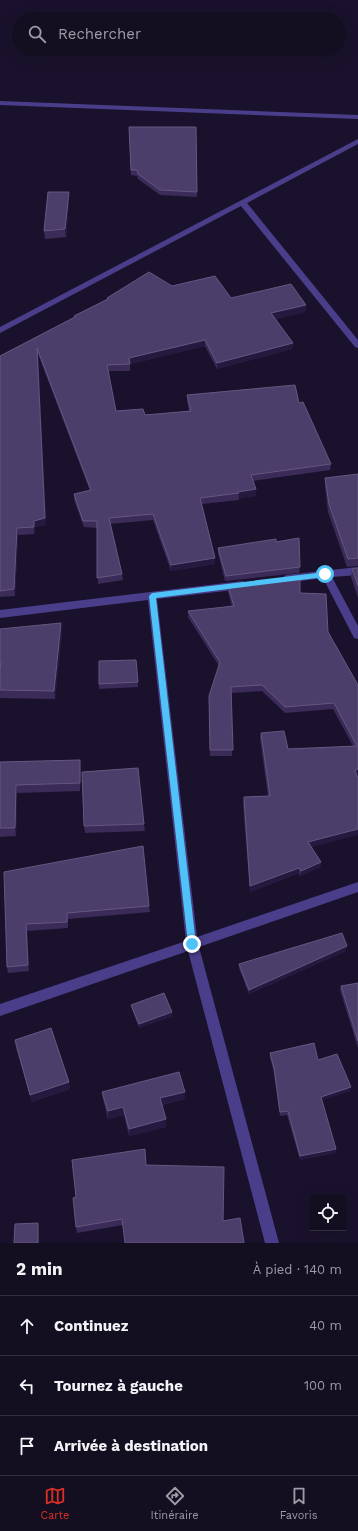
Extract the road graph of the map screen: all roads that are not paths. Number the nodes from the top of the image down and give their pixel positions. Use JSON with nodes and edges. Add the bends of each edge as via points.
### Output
{"nodes":[{"id":1,"x":0,"y":103,"type":"edge"},
{"id":2,"x":358,"y":117,"type":"edge"},
{"id":3,"x":358,"y":141,"type":"edge"},
{"id":4,"x":242,"y":202,"type":"junction"},
{"id":5,"x":0,"y":330,"type":"edge"},
{"id":6,"x":358,"y":346,"type":"edge"},
{"id":7,"x":358,"y":571,"type":"edge"},
{"id":8,"x":325,"y":574,"type":"junction"},
{"id":9,"x":278,"y":580,"type":"edge"},
{"id":10,"x":254,"y":583,"type":"edge"},
{"id":11,"x":152,"y":596,"type":"junction"},
{"id":12,"x":0,"y":614,"type":"edge"},
{"id":13,"x":358,"y":635,"type":"edge"},
{"id":14,"x":358,"y":887,"type":"edge"},
{"id":15,"x":192,"y":944,"type":"junction"},
{"id":16,"x":0,"y":1010,"type":"edge"},
{"id":17,"x":272,"y":1243,"type":"edge"}],
"edges":[{"from":1,"to":2,"type":"street"},
{"from":3,"to":4,"type":"street"},
{"from":4,"to":5,"type":"street"},
{"from":4,"to":6,"type":"street"},
{"from":7,"to":8,"type":"street"},
{"from":8,"to":9,"type":"street"},
{"from":8,"to":13,"type":"street"},
{"from":10,"to":11,"type":"street"},
{"from":11,"to":12,"type":"street"},
{"from":11,"to":15,"type":"street"},
{"from":14,"to":15,"type":"street"},
{"from":15,"to":16,"type":"street"},
{"from":15,"to":17,"type":"street"}]}
